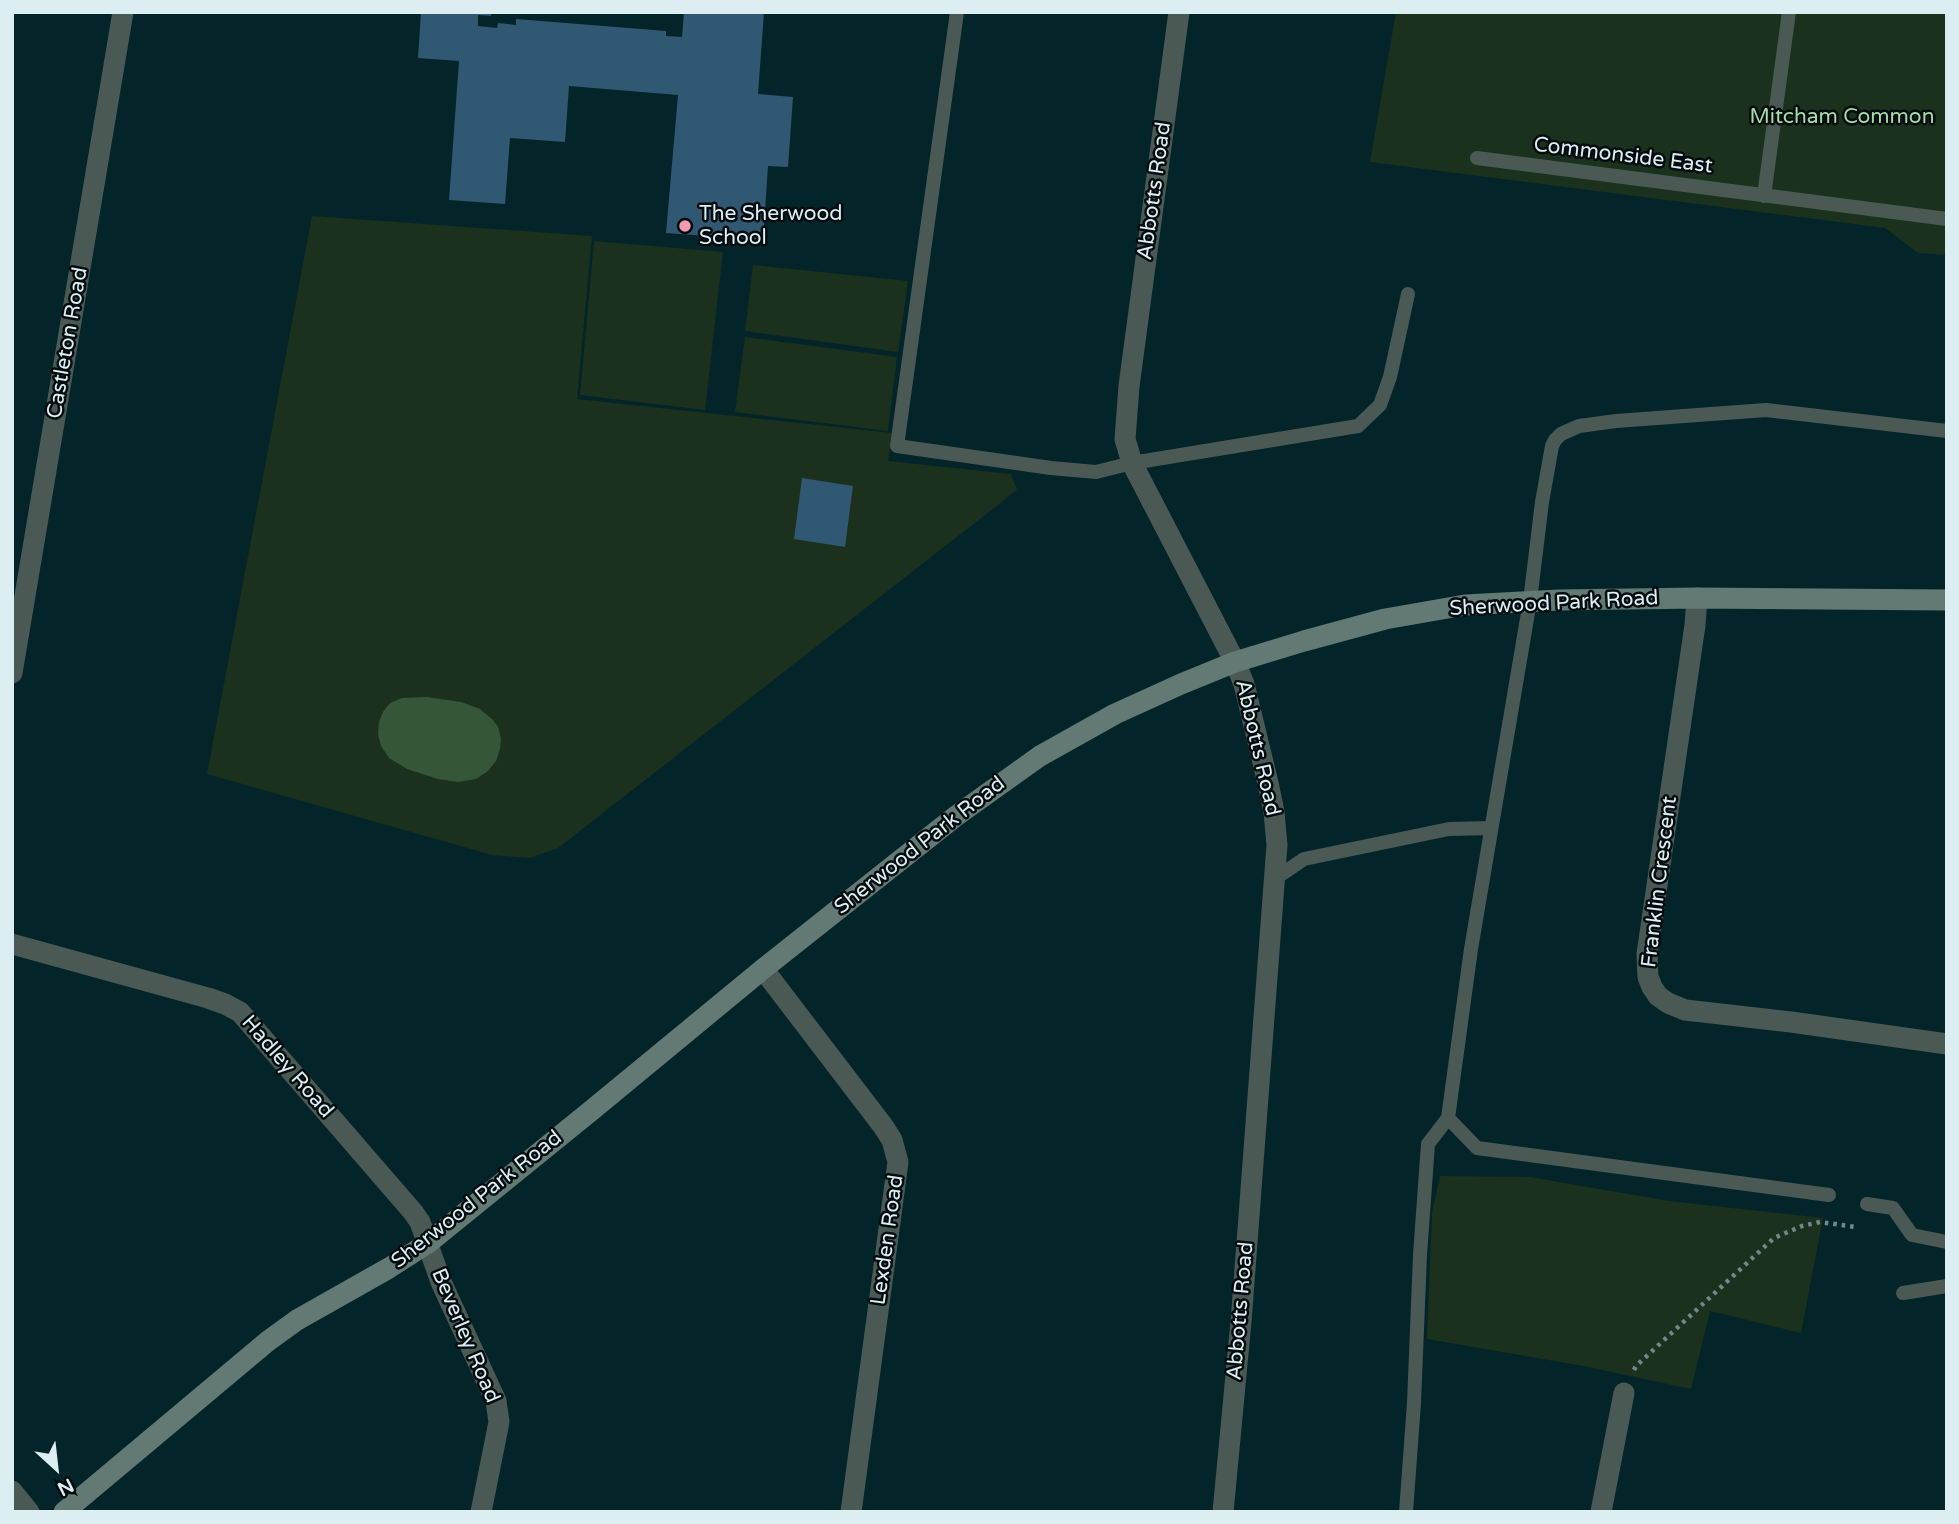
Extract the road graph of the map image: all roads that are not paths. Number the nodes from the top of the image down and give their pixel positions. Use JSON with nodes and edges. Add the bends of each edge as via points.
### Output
{"nodes":[{"id":1,"x":123,"y":12,"type":"edge"},
{"id":2,"x":957,"y":12,"type":"edge"},
{"id":3,"x":1179,"y":12,"type":"edge"},
{"id":4,"x":1789,"y":12,"type":"edge"},
{"id":5,"x":1477,"y":158,"type":"dead end"},
{"id":6,"x":1764,"y":196,"type":"junction"},
{"id":7,"x":1947,"y":219,"type":"edge"},
{"id":8,"x":1408,"y":294,"type":"dead end"},
{"id":9,"x":1947,"y":431,"type":"edge"},
{"id":10,"x":1132,"y":463,"type":"junction"},
{"id":11,"x":1697,"y":598,"type":"junction"},
{"id":12,"x":1947,"y":600,"type":"edge"},
{"id":13,"x":1530,"y":601,"type":"junction"},
{"id":14,"x":1236,"y":662,"type":"junction"},
{"id":15,"x":12,"y":673,"type":"edge"},
{"id":16,"x":1491,"y":828,"type":"junction"},
{"id":17,"x":1276,"y":878,"type":"junction"},
{"id":18,"x":12,"y":944,"type":"edge"},
{"id":19,"x":763,"y":969,"type":"junction"},
{"id":20,"x":1947,"y":1044,"type":"edge"},
{"id":21,"x":1448,"y":1118,"type":"junction"},
{"id":22,"x":1829,"y":1195,"type":"dead end"},
{"id":23,"x":1867,"y":1204,"type":"dead end"},
{"id":24,"x":1947,"y":1242,"type":"edge"},
{"id":25,"x":428,"y":1243,"type":"junction"},
{"id":26,"x":1947,"y":1286,"type":"edge"},
{"id":27,"x":1903,"y":1293,"type":"dead end"},
{"id":28,"x":1623,"y":1393,"type":"road end"},
{"id":29,"x":12,"y":1491,"type":"edge"},
{"id":30,"x":29,"y":1512,"type":"edge"},
{"id":31,"x":64,"y":1512,"type":"edge"},
{"id":32,"x":481,"y":1512,"type":"edge"},
{"id":33,"x":851,"y":1512,"type":"edge"},
{"id":34,"x":1223,"y":1512,"type":"edge"},
{"id":35,"x":1406,"y":1512,"type":"edge"},
{"id":36,"x":1601,"y":1512,"type":"edge"}],
"edges":[{"from":1,"to":15,"type":"street","name":"Castleton Road"},
{"from":2,"to":10,"type":"lane","via":[[897,446],[1096,472]]},
{"from":3,"to":10,"type":"street","name":"Abbotts Road","via":[[1129,386],[1125,439]]},
{"from":4,"to":6,"type":"lane"},
{"from":5,"to":6,"type":"lane","name":"Commonside East"},
{"from":6,"to":7,"type":"lane","name":"Commonside East"},
{"from":8,"to":10,"type":"lane","via":[[1380,405],[1358,426]]},
{"from":9,"to":13,"type":"lane","via":[[1766,410],[1616,421],[1569,430],[1552,446]]},
{"from":10,"to":14,"type":"street","name":"Abbotts Road"},
{"from":11,"to":12,"type":"street","name":"Sherwood Park Road"},
{"from":11,"to":13,"type":"street","name":"Sherwood Park Road"},
{"from":11,"to":20,"type":"street","name":"Franklin Crescent","via":[[1647,954],[1652,987],[1668,1003],[1685,1010]]},
{"from":13,"to":14,"type":"street","name":"Sherwood Park Road","via":[[1465,605],[1385,619]]},
{"from":13,"to":16,"type":"lane"},
{"from":14,"to":17,"type":"street","name":"Abbotts Road","via":[[1274,812]]},
{"from":14,"to":19,"type":"street","name":"Sherwood Park Road","via":[[1115,714],[1040,756],[956,816]]},
{"from":16,"to":17,"type":"lane","via":[[1449,829],[1304,859]]},
{"from":16,"to":21,"type":"lane"},
{"from":17,"to":34,"type":"street","name":"Abbotts Road"},
{"from":18,"to":25,"type":"street","name":"Hadley Road","via":[[208,998],[240,1013],[413,1212]]},
{"from":19,"to":25,"type":"street","name":"Sherwood Park Road"},
{"from":19,"to":33,"type":"street","name":"Lexden Road","via":[[883,1126],[898,1162]]},
{"from":21,"to":22,"type":"lane","via":[[1477,1148]]},
{"from":21,"to":35,"type":"lane","via":[[1428,1144]]},
{"from":23,"to":24,"type":"lane","via":[[1893,1208],[1912,1235]]},
{"from":25,"to":31,"type":"street","name":"Sherwood Park Road","via":[[268,1341]]},
{"from":25,"to":32,"type":"street","name":"Beverley Road","via":[[440,1282],[496,1401],[499,1422]]},
{"from":26,"to":27,"type":"lane"},
{"from":28,"to":36,"type":"street"},
{"from":29,"to":30,"type":"street"}]}
